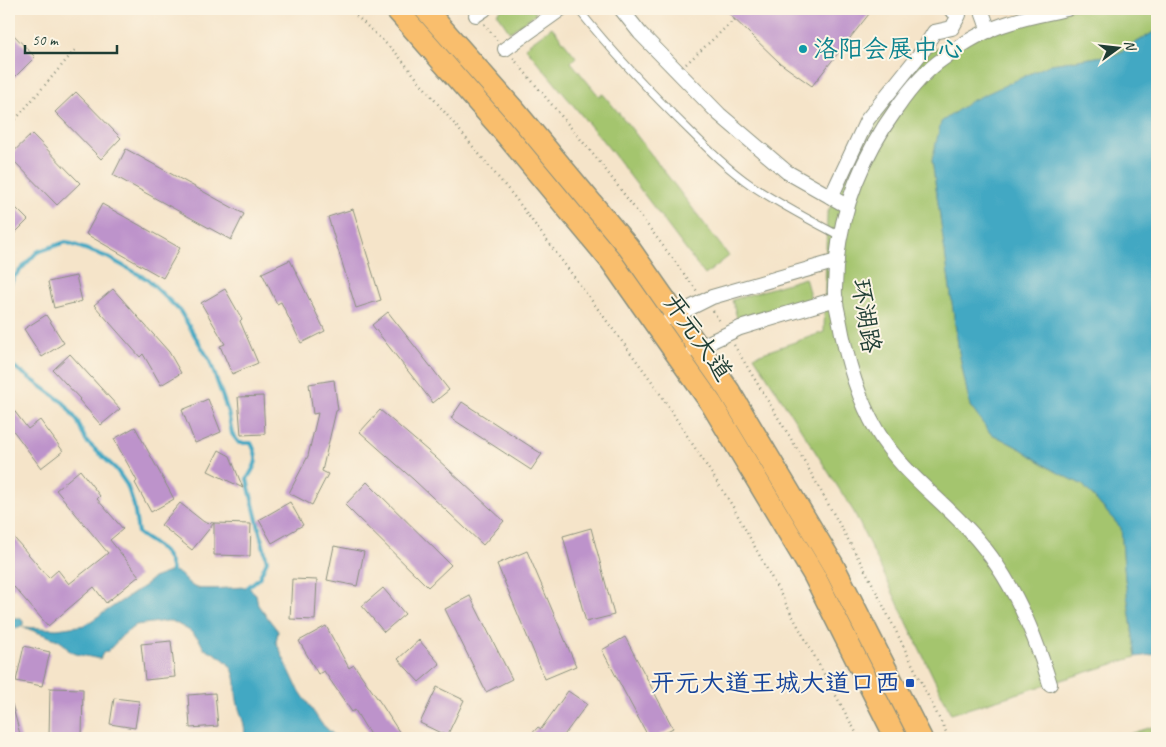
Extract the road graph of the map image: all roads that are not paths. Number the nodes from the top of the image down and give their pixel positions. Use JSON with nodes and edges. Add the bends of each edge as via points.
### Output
{"nodes":[{"id":1,"x":396,"y":9,"type":"edge"},
{"id":2,"x":425,"y":9,"type":"edge"},
{"id":3,"x":561,"y":9,"type":"edge"},
{"id":4,"x":578,"y":9,"type":"edge"},
{"id":5,"x":621,"y":9,"type":"edge"},
{"id":6,"x":950,"y":9,"type":"edge"},
{"id":7,"x":981,"y":9,"type":"edge"},
{"id":8,"x":1067,"y":9,"type":"edge"},
{"id":9,"x":989,"y":31,"type":"junction"},
{"id":10,"x":505,"y":49,"type":"dead end"},
{"id":11,"x":831,"y":197,"type":"junction"},
{"id":12,"x":847,"y":206,"type":"junction"},
{"id":13,"x":840,"y":236,"type":"junction"},
{"id":14,"x":837,"y":261,"type":"junction"},
{"id":15,"x":836,"y":299,"type":"junction"},
{"id":16,"x":676,"y":315,"type":"junction"},
{"id":17,"x":656,"y":325,"type":"junction"},
{"id":18,"x":699,"y":347,"type":"junction"},
{"id":19,"x":679,"y":357,"type":"junction"},
{"id":20,"x":1050,"y":684,"type":"dead end"},
{"id":21,"x":896,"y":738,"type":"edge"},
{"id":22,"x":921,"y":738,"type":"edge"}],
"edges":[{"from":1,"to":17,"type":"main road","name":"开元大道","via":[[611,261]]},
{"from":2,"to":16,"type":"main road","name":"开元大道","via":[[629,248]]},
{"from":3,"to":10,"type":"street"},
{"from":4,"to":13,"type":"lane","via":[[657,100],[749,184]]},
{"from":5,"to":11,"type":"street","via":[[719,114],[787,172]]},
{"from":6,"to":11,"type":"street","via":[[959,15],[952,28],[934,32],[867,120]]},
{"from":7,"to":9,"type":"street"},
{"from":8,"to":9,"type":"street","name":"环湖路"},
{"from":9,"to":12,"type":"street","name":"环湖路","via":[[943,58],[912,87],[870,148]]},
{"from":11,"to":12,"type":"street"},
{"from":12,"to":13,"type":"street","name":"环湖路"},
{"from":13,"to":14,"type":"street","name":"环湖路"},
{"from":14,"to":15,"type":"street","name":"环湖路"},
{"from":14,"to":16,"type":"street","via":[[712,297]]},
{"from":15,"to":18,"type":"street","via":[[740,328]]},
{"from":15,"to":20,"type":"street","name":"环湖路","via":[[843,341],[857,390],[877,431],[899,462],[963,523],[1000,570],[1023,609]]},
{"from":16,"to":17,"type":"street"},
{"from":16,"to":18,"type":"main road","name":"开元大道"},
{"from":17,"to":19,"type":"main road","name":"开元大道"},
{"from":18,"to":19,"type":"street"},
{"from":18,"to":22,"type":"main road","name":"开元大道","via":[[729,391],[833,565]]},
{"from":19,"to":21,"type":"main road","name":"开元大道","via":[[711,403],[814,575]]}]}
